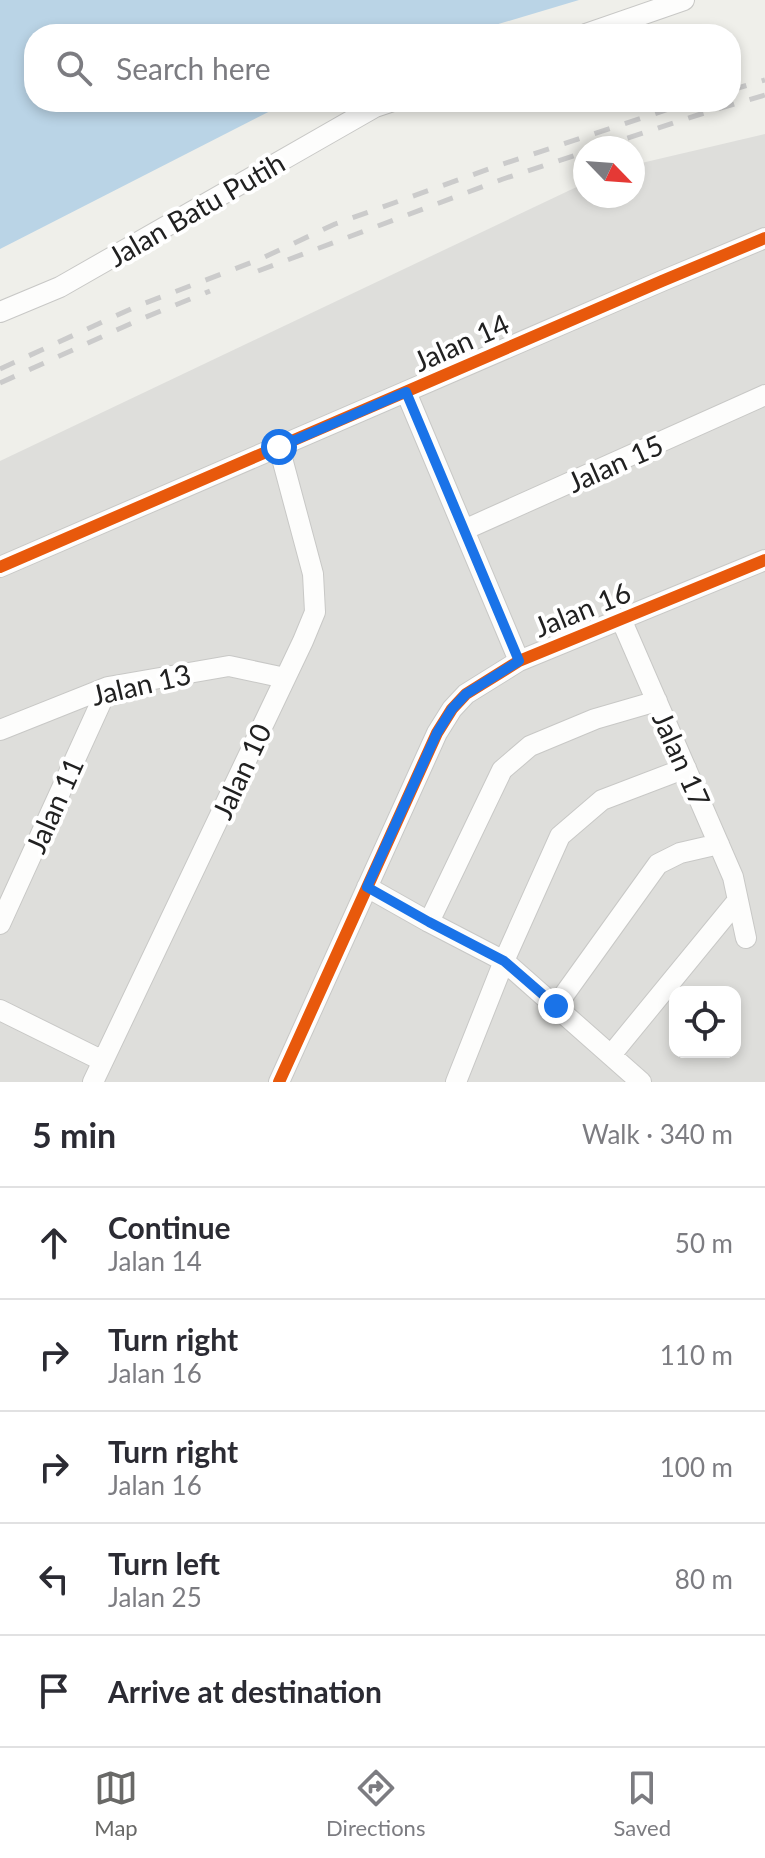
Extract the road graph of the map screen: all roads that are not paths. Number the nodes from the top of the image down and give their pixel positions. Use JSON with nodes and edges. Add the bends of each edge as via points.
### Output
{"nodes":[{"id":1,"x":684,"y":0,"type":"edge"},
{"id":2,"x":615,"y":24,"type":"edge"},
{"id":3,"x":366,"y":112,"type":"edge"},
{"id":4,"x":765,"y":238,"type":"edge"},
{"id":5,"x":0,"y":312,"type":"edge"},
{"id":6,"x":406,"y":392,"type":"junction"},
{"id":7,"x":765,"y":395,"type":"edge"},
{"id":8,"x":279,"y":447,"type":"junction"},
{"id":9,"x":464,"y":530,"type":"junction"},
{"id":10,"x":765,"y":561,"type":"edge"},
{"id":11,"x":0,"y":567,"type":"edge"},
{"id":12,"x":621,"y":619,"type":"junction"},
{"id":13,"x":519,"y":661,"type":"junction"},
{"id":14,"x":285,"y":678,"type":"junction"},
{"id":15,"x":108,"y":687,"type":"junction"},
{"id":16,"x":657,"y":701,"type":"junction"},
{"id":17,"x":0,"y":730,"type":"edge"},
{"id":18,"x":686,"y":768,"type":"junction"},
{"id":19,"x":719,"y":844,"type":"junction"},
{"id":20,"x":367,"y":887,"type":"junction"},
{"id":21,"x":738,"y":900,"type":"junction"},
{"id":22,"x":429,"y":922,"type":"junction"},
{"id":23,"x":0,"y":924,"type":"edge"},
{"id":24,"x":746,"y":938,"type":"dead end"},
{"id":25,"x":504,"y":961,"type":"junction"},
{"id":26,"x":556,"y":1006,"type":"junction"},
{"id":27,"x":0,"y":1010,"type":"edge"},
{"id":28,"x":611,"y":1055,"type":"junction"},
{"id":29,"x":103,"y":1061,"type":"junction"},
{"id":30,"x":93,"y":1082,"type":"edge"},
{"id":31,"x":279,"y":1082,"type":"edge"},
{"id":32,"x":456,"y":1082,"type":"edge"},
{"id":33,"x":641,"y":1082,"type":"edge"}],
"edges":[{"from":1,"to":2,"type":"street"},
{"from":3,"to":5,"type":"street","name":"Jalan Batu Putih","via":[[60,287]]},
{"from":4,"to":6,"type":"street","name":"Jalan 14"},
{"from":6,"to":8,"type":"street","name":"Jalan 14"},
{"from":6,"to":9,"type":"street","name":"Jalan 16"},
{"from":7,"to":9,"type":"street","name":"Jalan 15"},
{"from":8,"to":11,"type":"street","name":"Jalan 14"},
{"from":8,"to":14,"type":"street","name":"Jalan 10","via":[[313,574],[315,612]]},
{"from":9,"to":13,"type":"street","name":"Jalan 16"},
{"from":10,"to":12,"type":"street","name":"Jalan 16"},
{"from":12,"to":13,"type":"street","name":"Jalan 16"},
{"from":12,"to":16,"type":"street","name":"Jalan 17"},
{"from":13,"to":20,"type":"street","name":"Jalan 16","via":[[466,694],[452,709]]},
{"from":14,"to":15,"type":"street","name":"Jalan 13","via":[[229,666]]},
{"from":14,"to":29,"type":"street","name":"Jalan 10"},
{"from":15,"to":17,"type":"street","name":"Jalan 13"},
{"from":15,"to":23,"type":"street","name":"Jalan 11"},
{"from":16,"to":18,"type":"street","name":"Jalan 17"},
{"from":16,"to":22,"type":"street","via":[[530,746],[502,770]]},
{"from":18,"to":19,"type":"street","name":"Jalan 17"},
{"from":18,"to":25,"type":"street","via":[[602,800],[560,836]]},
{"from":19,"to":21,"type":"street","name":"Jalan 17"},
{"from":19,"to":26,"type":"street","via":[[658,864]]},
{"from":20,"to":22,"type":"street"},
{"from":20,"to":31,"type":"street","name":"Jalan 16"},
{"from":21,"to":24,"type":"street","name":"Jalan 17"},
{"from":21,"to":28,"type":"street"},
{"from":22,"to":25,"type":"street"},
{"from":25,"to":26,"type":"street"},
{"from":25,"to":32,"type":"street"},
{"from":26,"to":28,"type":"street"},
{"from":27,"to":29,"type":"street"},
{"from":28,"to":33,"type":"street"},
{"from":29,"to":30,"type":"street","name":"Jalan 10"}]}
